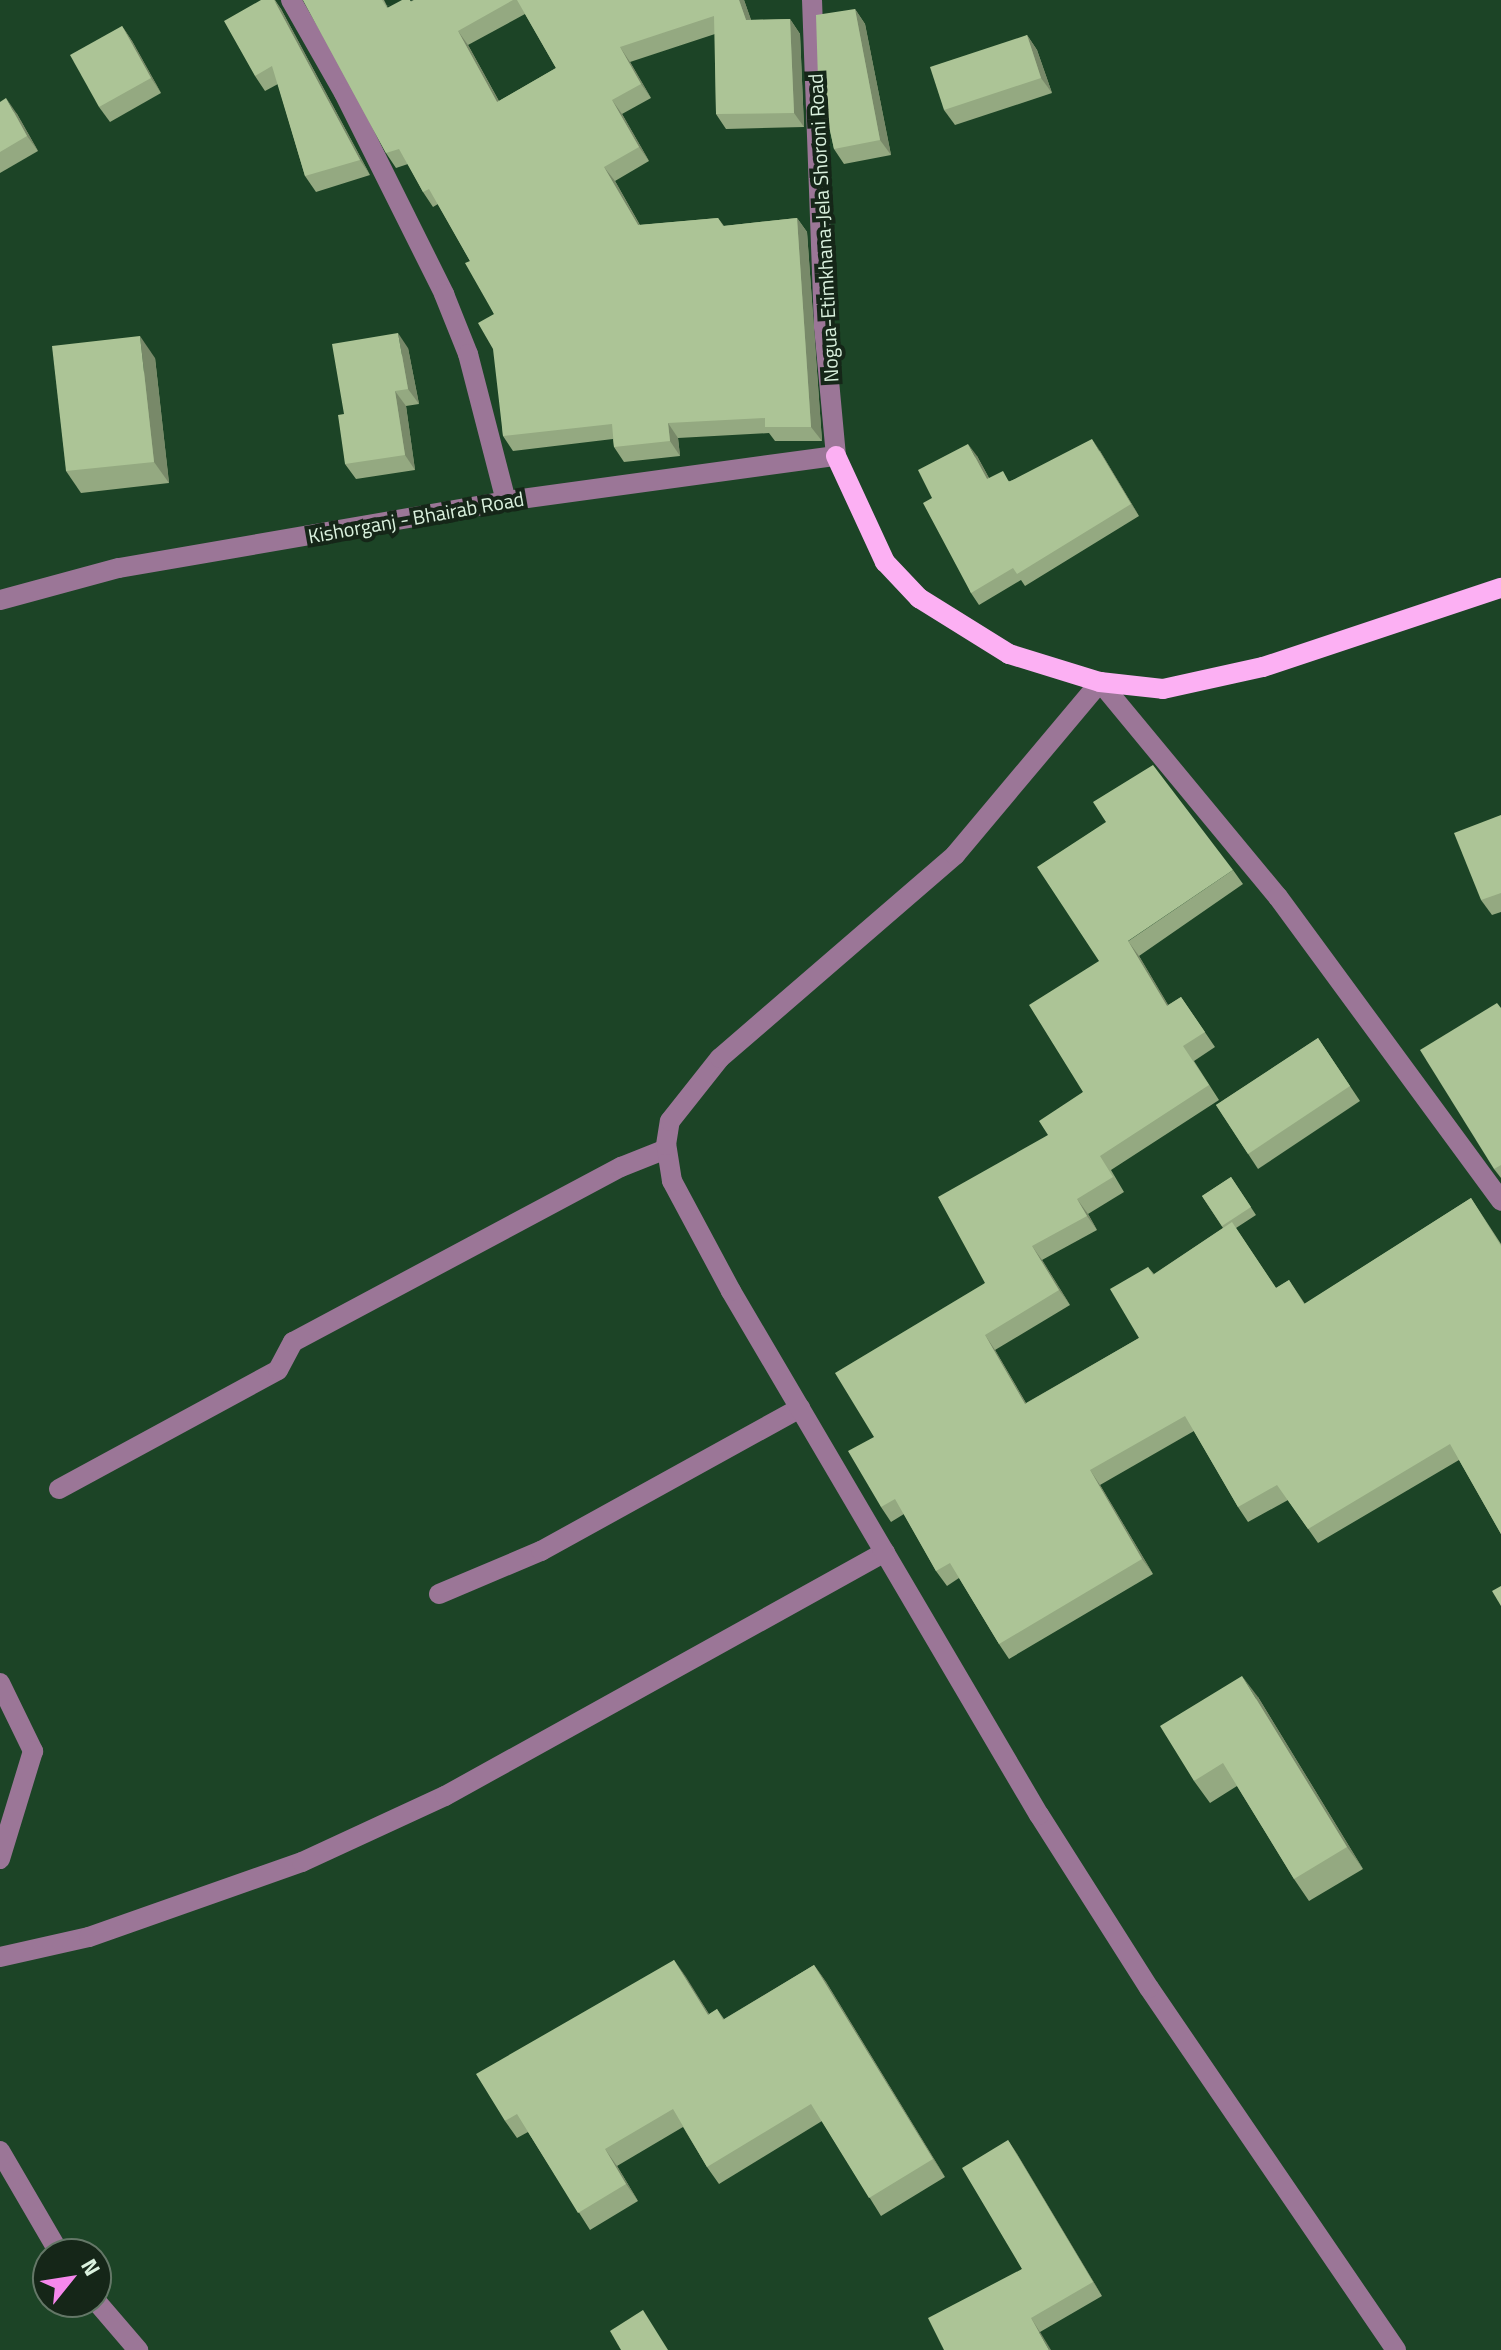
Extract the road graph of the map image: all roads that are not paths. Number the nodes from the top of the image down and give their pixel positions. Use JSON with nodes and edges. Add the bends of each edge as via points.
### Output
{"nodes":[{"id":1,"x":291,"y":0,"type":"edge"},
{"id":2,"x":812,"y":0,"type":"edge"},
{"id":3,"x":836,"y":456,"type":"junction"},
{"id":4,"x":506,"y":501,"type":"junction"},
{"id":5,"x":1501,"y":588,"type":"edge"},
{"id":6,"x":0,"y":600,"type":"edge"},
{"id":7,"x":1100,"y":682,"type":"junction"},
{"id":8,"x":666,"y":1149,"type":"junction"},
{"id":9,"x":1501,"y":1201,"type":"edge"},
{"id":10,"x":800,"y":1408,"type":"junction"},
{"id":11,"x":59,"y":1489,"type":"dead end"},
{"id":12,"x":885,"y":1552,"type":"junction"},
{"id":13,"x":439,"y":1594,"type":"dead end"},
{"id":14,"x":0,"y":1683,"type":"edge"},
{"id":15,"x":0,"y":1859,"type":"edge"},
{"id":16,"x":0,"y":1957,"type":"edge"},
{"id":17,"x":0,"y":2151,"type":"edge"},
{"id":18,"x":51,"y":2238,"type":"edge"},
{"id":19,"x":111,"y":2318,"type":"edge"},
{"id":20,"x":138,"y":2350,"type":"edge"},
{"id":21,"x":1396,"y":2350,"type":"edge"}],
"edges":[{"from":1,"to":4,"type":"street","via":[[344,93],[444,294],[468,354]]},
{"from":2,"to":3,"type":"street","name":"Nogua-Etimkhana-Jela Shoroni Road","via":[[824,327]]},
{"from":3,"to":4,"type":"street","name":"Kishorganj - Bhairab Road"},
{"from":3,"to":7,"type":"main road","via":[[885,562],[919,598],[1009,654]]},
{"from":4,"to":6,"type":"street","name":"Kishorganj - Bhairab Road","via":[[119,568]]},
{"from":5,"to":7,"type":"main road","via":[[1263,667],[1163,689]]},
{"from":7,"to":8,"type":"street","via":[[955,855],[720,1058],[670,1121]]},
{"from":7,"to":9,"type":"street","via":[[1278,897]]},
{"from":8,"to":10,"type":"street","via":[[672,1181]]},
{"from":8,"to":11,"type":"street","via":[[621,1167],[293,1342],[278,1370]]},
{"from":10,"to":12,"type":"street"},
{"from":10,"to":13,"type":"street","via":[[541,1551]]},
{"from":12,"to":16,"type":"street","via":[[445,1796],[302,1862],[89,1937]]},
{"from":12,"to":21,"type":"street","via":[[1149,1988]]},
{"from":14,"to":15,"type":"street","via":[[33,1751]]},
{"from":17,"to":18,"type":"street"},
{"from":19,"to":20,"type":"street"}]}
